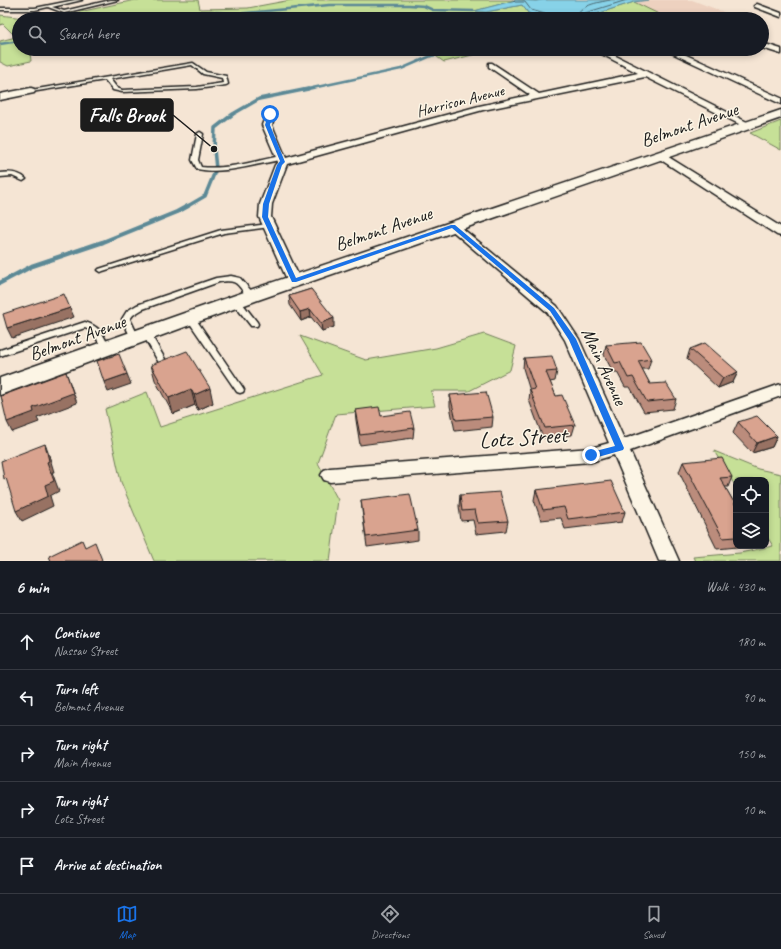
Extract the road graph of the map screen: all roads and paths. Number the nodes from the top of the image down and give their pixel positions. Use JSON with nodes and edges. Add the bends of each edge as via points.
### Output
{"nodes":[{"id":1,"x":80,"y":0,"type":"edge"},
{"id":2,"x":116,"y":0,"type":"edge"},
{"id":3,"x":757,"y":6,"type":"dead end"},
{"id":4,"x":50,"y":7,"type":"junction"},
{"id":5,"x":0,"y":9,"type":"edge"},
{"id":6,"x":781,"y":15,"type":"edge"},
{"id":7,"x":769,"y":48,"type":"edge"},
{"id":8,"x":781,"y":52,"type":"edge"},
{"id":9,"x":610,"y":56,"type":"edge"},
{"id":10,"x":682,"y":56,"type":"edge"},
{"id":11,"x":492,"y":65,"type":"dead end"},
{"id":12,"x":647,"y":74,"type":"junction"},
{"id":13,"x":107,"y":79,"type":"junction"},
{"id":14,"x":31,"y":92,"type":"joint"},
{"id":15,"x":0,"y":97,"type":"edge"},
{"id":16,"x":538,"y":97,"type":"junction"},
{"id":17,"x":781,"y":101,"type":"edge"},
{"id":18,"x":270,"y":114,"type":"dead end"},
{"id":19,"x":781,"y":114,"type":"edge"},
{"id":20,"x":748,"y":125,"type":"junction"},
{"id":21,"x":200,"y":134,"type":"dead end"},
{"id":22,"x":662,"y":156,"type":"junction"},
{"id":23,"x":282,"y":160,"type":"junction"},
{"id":24,"x":0,"y":175,"type":"edge"},
{"id":25,"x":23,"y":179,"type":"dead end"},
{"id":26,"x":268,"y":226,"type":"junction"},
{"id":27,"x":453,"y":226,"type":"junction"},
{"id":28,"x":781,"y":232,"type":"edge"},
{"id":29,"x":101,"y":270,"type":"dead end"},
{"id":30,"x":294,"y":281,"type":"junction"},
{"id":31,"x":244,"y":299,"type":"junction"},
{"id":32,"x":190,"y":317,"type":"junction"},
{"id":33,"x":254,"y":324,"type":"dead end"},
{"id":34,"x":141,"y":336,"type":"junction"},
{"id":35,"x":106,"y":348,"type":"junction"},
{"id":36,"x":0,"y":353,"type":"edge"},
{"id":37,"x":167,"y":370,"type":"edge"},
{"id":38,"x":0,"y":387,"type":"edge"},
{"id":39,"x":240,"y":390,"type":"dead end"},
{"id":40,"x":781,"y":390,"type":"edge"},
{"id":41,"x":620,"y":448,"type":"junction"},
{"id":42,"x":330,"y":475,"type":"dead end"},
{"id":43,"x":668,"y":561,"type":"edge"}],
"edges":[{"from":1,"to":4,"type":"lane"},
{"from":2,"to":4,"type":"lane","via":[[64,12]]},
{"from":3,"to":6,"type":"street"},
{"from":4,"to":5,"type":"lane"},
{"from":7,"to":8,"type":"street"},
{"from":9,"to":12,"type":"street"},
{"from":10,"to":17,"type":"street"},
{"from":11,"to":16,"type":"street"},
{"from":12,"to":16,"type":"street","name":"Harrison Avenue"},
{"from":12,"to":20,"type":"street"},
{"from":13,"to":13,"type":"lane","via":[[193,64],[205,73],[224,77],[226,84],[197,88],[122,91],[114,89]]},
{"from":13,"to":14,"type":"lane"},
{"from":14,"to":15,"type":"street"},
{"from":16,"to":23,"type":"street","name":"Harrison Avenue","via":[[469,111]]},
{"from":18,"to":23,"type":"street","via":[[267,125]]},
{"from":19,"to":20,"type":"main road","name":"Belmont Avenue"},
{"from":20,"to":22,"type":"main road","name":"Belmont Avenue"},
{"from":21,"to":23,"type":"lane","via":[[196,153],[198,168],[220,168]]},
{"from":22,"to":27,"type":"main road","name":"Belmont Avenue"},
{"from":22,"to":28,"type":"street"},
{"from":23,"to":26,"type":"street","via":[[266,204],[265,217]]},
{"from":24,"to":25,"type":"lane","via":[[8,174]]},
{"from":26,"to":29,"type":"lane","via":[[223,231]]},
{"from":26,"to":30,"type":"street"},
{"from":27,"to":30,"type":"main road","name":"Belmont Avenue"},
{"from":27,"to":41,"type":"street","name":"Main Avenue","via":[[552,309],[572,339]]},
{"from":30,"to":31,"type":"main road","name":"Belmont Avenue"},
{"from":31,"to":32,"type":"main road","name":"Belmont Avenue"},
{"from":31,"to":33,"type":"lane"},
{"from":31,"to":34,"type":"lane","via":[[238,280],[231,278],[218,280],[140,307],[126,319]]},
{"from":32,"to":34,"type":"main road","name":"Belmont Avenue"},
{"from":32,"to":39,"type":"lane"},
{"from":34,"to":35,"type":"main road","name":"Belmont Avenue"},
{"from":34,"to":37,"type":"lane"},
{"from":35,"to":36,"type":"lane","via":[[96,330],[85,325]]},
{"from":35,"to":38,"type":"main road","name":"Belmont Avenue"},
{"from":40,"to":41,"type":"street","name":"Lotz Street"},
{"from":41,"to":42,"type":"street","name":"Lotz Street","via":[[591,455]]},
{"from":41,"to":43,"type":"street","name":"Main Avenue"}]}
